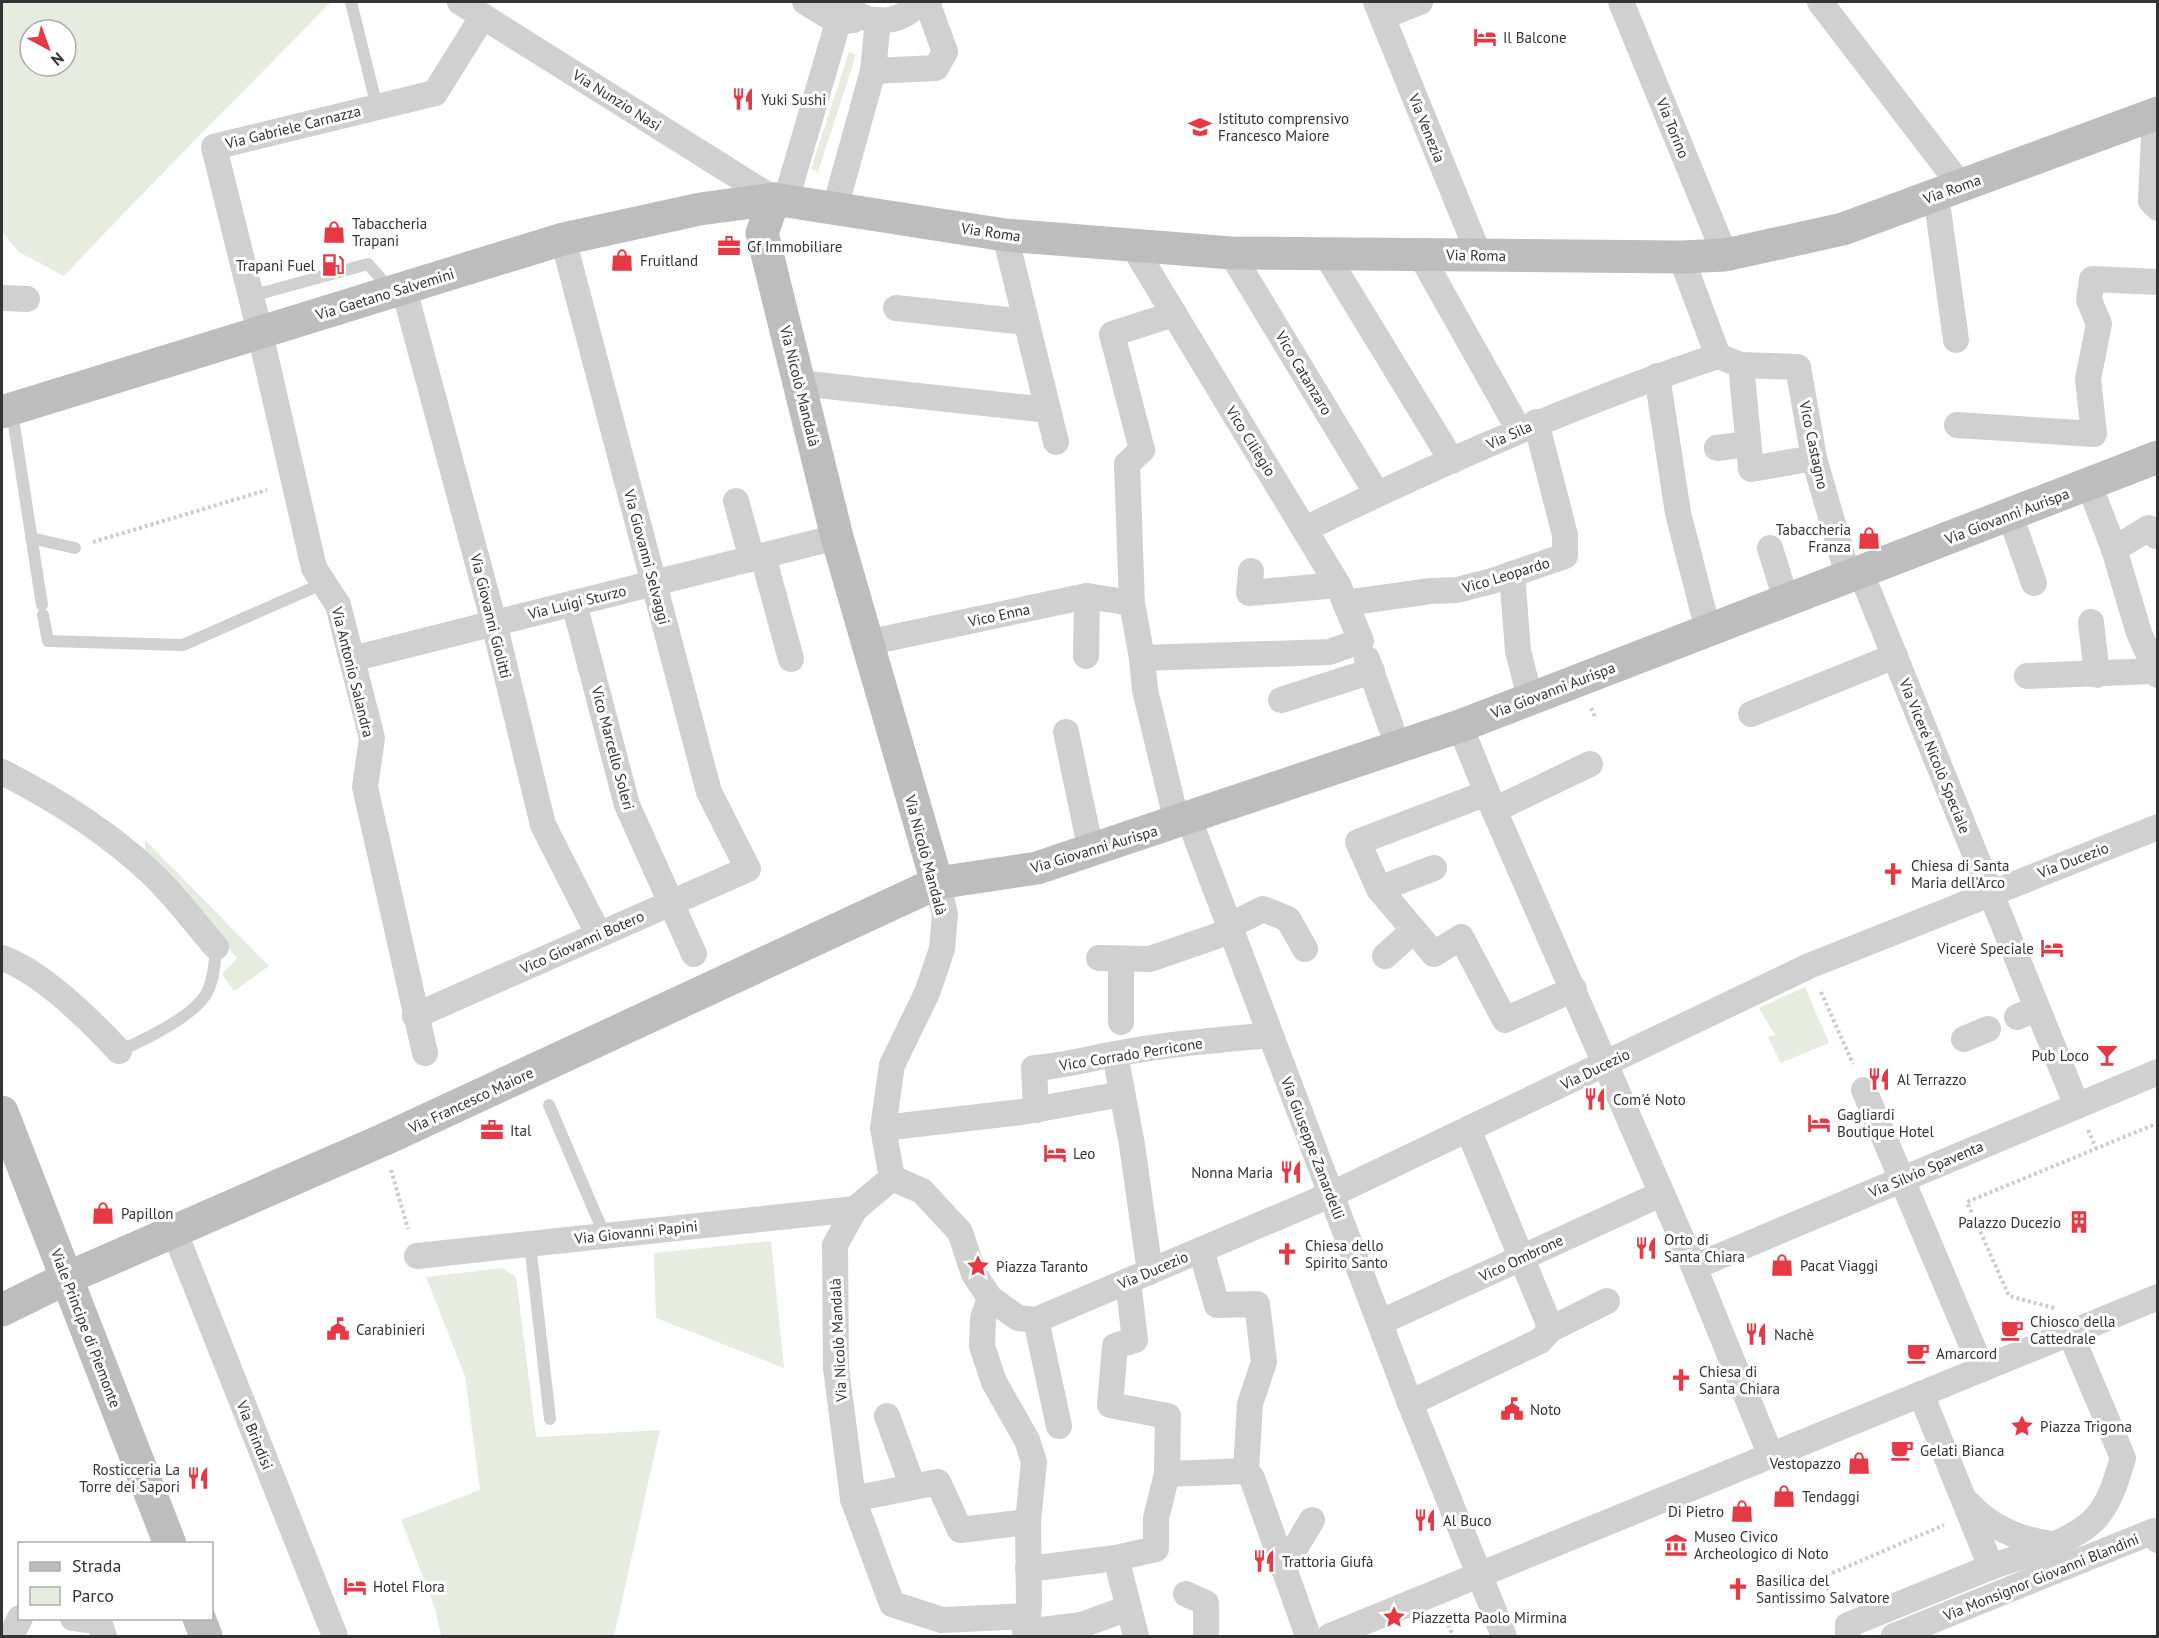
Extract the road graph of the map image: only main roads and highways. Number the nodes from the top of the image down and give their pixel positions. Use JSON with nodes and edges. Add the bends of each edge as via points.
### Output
{"nodes":[{"id":1,"x":2156,"y":113,"type":"edge"},
{"id":2,"x":780,"y":200,"type":"junction"},
{"id":3,"x":7,"y":411,"type":"edge"},
{"id":4,"x":2157,"y":457,"type":"edge"},
{"id":5,"x":937,"y":883,"type":"junction"},
{"id":6,"x":2,"y":1112,"type":"edge"},
{"id":7,"x":67,"y":1278,"type":"junction"},
{"id":8,"x":2,"y":1310,"type":"edge"},
{"id":9,"x":169,"y":1542,"type":"edge"},
{"id":10,"x":200,"y":1620,"type":"edge"},
{"id":11,"x":206,"y":1636,"type":"edge"}],
"edges":[{"from":1,"to":2,"type":"main road","name":"Via Roma","via":[[1843,229],[1725,255],[1231,253],[1005,235]]},
{"from":2,"to":3,"type":"main road","name":"Via Gaetano Salvemini","via":[[700,209],[564,239]]},
{"from":2,"to":5,"type":"main road","name":"Via Nicolò Mandalà","via":[[762,233],[837,537]]},
{"from":4,"to":5,"type":"main road","name":"Via Giovanni Aurispa","via":[[1460,726],[1037,868]]},
{"from":5,"to":7,"type":"main road","name":"Via Francesco Maiore","via":[[383,1140]]},
{"from":6,"to":7,"type":"main road","name":"Viale Principe di Piemonte"},
{"from":7,"to":8,"type":"main road","name":"Via Francesco Maiore"},
{"from":7,"to":9,"type":"main road","name":"Viale Principe di Piemonte"},
{"from":10,"to":11,"type":"main road"}]}
